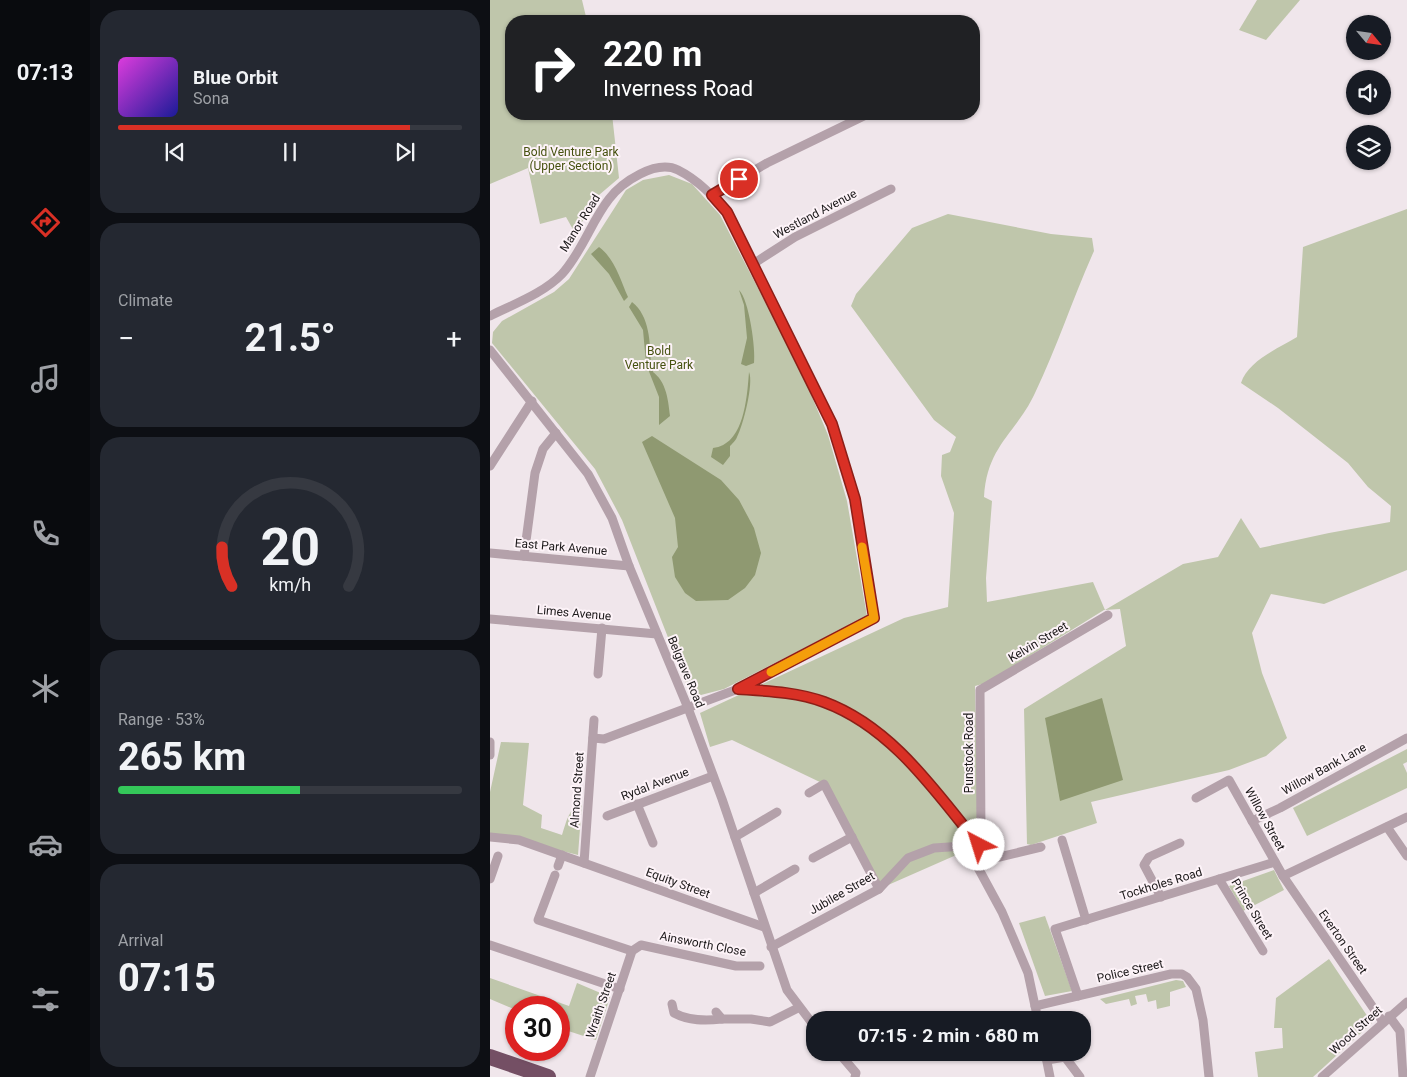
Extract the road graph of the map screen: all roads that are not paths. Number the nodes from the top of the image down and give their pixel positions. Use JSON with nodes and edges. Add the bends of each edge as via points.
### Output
{"nodes":[{"id":1,"x":856,"y":120,"type":"edge"},
{"id":2,"x":891,"y":189,"type":"dead end"},
{"id":3,"x":712,"y":195,"type":"junction"},
{"id":4,"x":753,"y":264,"type":"junction"},
{"id":5,"x":490,"y":316,"type":"edge"},
{"id":6,"x":490,"y":350,"type":"edge"},
{"id":7,"x":532,"y":400,"type":"junction"},
{"id":8,"x":556,"y":433,"type":"junction"},
{"id":9,"x":490,"y":466,"type":"edge"},
{"id":10,"x":490,"y":553,"type":"edge"},
{"id":11,"x":524,"y":556,"type":"junction"},
{"id":12,"x":629,"y":566,"type":"junction"},
{"id":13,"x":1108,"y":615,"type":"dead end"},
{"id":14,"x":490,"y":619,"type":"edge"},
{"id":15,"x":602,"y":628,"type":"junction"},
{"id":16,"x":656,"y":634,"type":"junction"},
{"id":17,"x":598,"y":674,"type":"dead end"},
{"id":18,"x":738,"y":689,"type":"junction"},
{"id":19,"x":980,"y":690,"type":"joint"},
{"id":20,"x":688,"y":708,"type":"junction"},
{"id":21,"x":594,"y":720,"type":"dead end"},
{"id":22,"x":593,"y":738,"type":"junction"},
{"id":23,"x":1407,"y":738,"type":"edge"},
{"id":24,"x":490,"y":743,"type":"edge"},
{"id":25,"x":490,"y":755,"type":"edge"},
{"id":26,"x":713,"y":776,"type":"junction"},
{"id":27,"x":809,"y":793,"type":"dead end"},
{"id":28,"x":1196,"y":798,"type":"dead end"},
{"id":29,"x":638,"y":804,"type":"junction"},
{"id":30,"x":777,"y":812,"type":"dead end"},
{"id":31,"x":607,"y":816,"type":"dead end"},
{"id":32,"x":1407,"y":817,"type":"edge"},
{"id":33,"x":1252,"y":820,"type":"junction"},
{"id":34,"x":1387,"y":827,"type":"junction"},
{"id":35,"x":490,"y":837,"type":"edge"},
{"id":36,"x":735,"y":837,"type":"junction"},
{"id":37,"x":852,"y":837,"type":"junction"},
{"id":38,"x":1062,"y":840,"type":"dead end"},
{"id":39,"x":653,"y":843,"type":"dead end"},
{"id":40,"x":1180,"y":844,"type":"dead end"},
{"id":41,"x":979,"y":845,"type":"junction"},
{"id":42,"x":1041,"y":847,"type":"dead end"},
{"id":43,"x":562,"y":855,"type":"junction"},
{"id":44,"x":498,"y":856,"type":"dead end"},
{"id":45,"x":1407,"y":856,"type":"edge"},
{"id":46,"x":813,"y":858,"type":"dead end"},
{"id":47,"x":977,"y":858,"type":"junction"},
{"id":48,"x":1275,"y":862,"type":"junction"},
{"id":49,"x":584,"y":863,"type":"junction"},
{"id":50,"x":795,"y":869,"type":"dead end"},
{"id":51,"x":1283,"y":876,"type":"junction"},
{"id":52,"x":490,"y":879,"type":"edge"},
{"id":53,"x":1219,"y":879,"type":"junction"},
{"id":54,"x":879,"y":889,"type":"junction"},
{"id":55,"x":754,"y":893,"type":"junction"},
{"id":56,"x":1161,"y":897,"type":"junction"},
{"id":57,"x":1086,"y":920,"type":"junction"},
{"id":58,"x":764,"y":927,"type":"junction"},
{"id":59,"x":490,"y":945,"type":"edge"},
{"id":60,"x":771,"y":948,"type":"junction"},
{"id":61,"x":632,"y":951,"type":"junction"},
{"id":62,"x":1263,"y":951,"type":"dead end"},
{"id":63,"x":760,"y":966,"type":"dead end"},
{"id":64,"x":620,"y":989,"type":"junction"},
{"id":65,"x":1078,"y":996,"type":"junction"},
{"id":66,"x":1407,"y":1002,"type":"edge"},
{"id":67,"x":672,"y":1004,"type":"dead end"},
{"id":68,"x":1035,"y":1006,"type":"junction"},
{"id":69,"x":798,"y":1008,"type":"junction"},
{"id":70,"x":1036,"y":1011,"type":"edge"},
{"id":71,"x":806,"y":1017,"type":"edge"},
{"id":72,"x":1386,"y":1019,"type":"junction"},
{"id":73,"x":490,"y":1057,"type":"edge"},
{"id":74,"x":846,"y":1061,"type":"edge"},
{"id":75,"x":1045,"y":1061,"type":"edge"},
{"id":76,"x":1047,"y":1061,"type":"edge"},
{"id":77,"x":1068,"y":1061,"type":"edge"},
{"id":78,"x":859,"y":1076,"type":"edge"},
{"id":79,"x":548,"y":1077,"type":"edge"},
{"id":80,"x":590,"y":1077,"type":"edge"},
{"id":81,"x":1042,"y":1077,"type":"edge"},
{"id":82,"x":1050,"y":1077,"type":"edge"},
{"id":83,"x":1080,"y":1077,"type":"edge"},
{"id":84,"x":1209,"y":1077,"type":"edge"},
{"id":85,"x":1322,"y":1077,"type":"edge"},
{"id":86,"x":1403,"y":1077,"type":"edge"}],
"edges":[{"from":1,"to":3,"type":"street","via":[[767,163]]},
{"from":2,"to":4,"type":"street","name":"Westland Avenue","via":[[795,237]]},
{"from":3,"to":4,"type":"street","name":"Manor Road","via":[[727,212]]},
{"from":3,"to":5,"type":"street","name":"Manor Road","via":[[677,169],[658,169],[632,178],[608,199],[564,272],[552,284]]},
{"from":4,"to":18,"type":"street","name":"Manor Road","via":[[832,424],[855,499],[874,618]]},
{"from":6,"to":7,"type":"street","name":"Belgrave Road"},
{"from":7,"to":8,"type":"street","name":"Belgrave Road"},
{"from":7,"to":9,"type":"street"},
{"from":8,"to":11,"type":"street","via":[[543,449],[534,473]]},
{"from":8,"to":12,"type":"street","name":"Belgrave Road","via":[[592,481],[612,518]]},
{"from":10,"to":11,"type":"street","name":"East Park Avenue"},
{"from":11,"to":12,"type":"street","name":"East Park Avenue"},
{"from":12,"to":16,"type":"street","name":"Belgrave Road"},
{"from":13,"to":19,"type":"street","name":"Kelvin Street"},
{"from":14,"to":15,"type":"street","name":"Limes Avenue"},
{"from":15,"to":16,"type":"street","name":"Limes Avenue"},
{"from":15,"to":17,"type":"street"},
{"from":16,"to":20,"type":"street","name":"Belgrave Road"},
{"from":18,"to":20,"type":"street"},
{"from":18,"to":41,"type":"street","via":[[781,691],[824,702],[865,723],[905,756]]},
{"from":19,"to":41,"type":"street","name":"Punstock Road","via":[[982,833]]},
{"from":20,"to":22,"type":"street","via":[[604,739]]},
{"from":20,"to":26,"type":"street","name":"Belgrave Road"},
{"from":21,"to":22,"type":"street","name":"Almond Street"},
{"from":22,"to":49,"type":"street","name":"Almond Street"},
{"from":23,"to":33,"type":"street","name":"Willow Bank Lane"},
{"from":24,"to":25,"type":"street"},
{"from":26,"to":29,"type":"street","name":"Rydal Avenue"},
{"from":26,"to":36,"type":"street","name":"Belgrave Road"},
{"from":27,"to":37,"type":"street","via":[[824,784]]},
{"from":28,"to":33,"type":"street","name":"Willow Street","via":[[1230,780]]},
{"from":29,"to":31,"type":"street","name":"Rydal Avenue"},
{"from":29,"to":39,"type":"street"},
{"from":30,"to":36,"type":"street"},
{"from":32,"to":34,"type":"street"},
{"from":33,"to":48,"type":"street","name":"Willow Street"},
{"from":34,"to":45,"type":"street"},
{"from":34,"to":51,"type":"street"},
{"from":35,"to":43,"type":"street","name":"Equity Street","via":[[502,842],[519,840]]},
{"from":36,"to":55,"type":"street","name":"Belgrave Road"},
{"from":37,"to":46,"type":"street"},
{"from":37,"to":54,"type":"street"},
{"from":38,"to":57,"type":"street"},
{"from":40,"to":56,"type":"street","via":[[1149,857],[1144,865]]},
{"from":41,"to":47,"type":"street","name":"Punstock Road"},
{"from":41,"to":54,"type":"street","name":"Jubilee Street","via":[[934,848],[908,858]]},
{"from":42,"to":47,"type":"street","via":[[991,859]]},
{"from":43,"to":49,"type":"street","name":"Equity Street"},
{"from":43,"to":61,"type":"street","via":[[538,920]]},
{"from":44,"to":52,"type":"street"},
{"from":47,"to":68,"type":"street","via":[[976,864],[1002,912],[1028,973]]},
{"from":48,"to":51,"type":"street","name":"Willow Street"},
{"from":48,"to":53,"type":"street","name":"Tockholes Road"},
{"from":49,"to":58,"type":"street","name":"Equity Street"},
{"from":50,"to":55,"type":"street"},
{"from":51,"to":72,"type":"street","name":"Everton Street"},
{"from":53,"to":56,"type":"street","name":"Tockholes Road"},
{"from":53,"to":62,"type":"street","name":"Prince Street"},
{"from":54,"to":60,"type":"street","name":"Jubilee Street"},
{"from":55,"to":58,"type":"street","name":"Belgrave Road"},
{"from":56,"to":57,"type":"street","name":"Tockholes Road"},
{"from":57,"to":65,"type":"street","name":"Tockholes Road","via":[[1055,929]]},
{"from":58,"to":60,"type":"street","name":"Belgrave Road"},
{"from":59,"to":64,"type":"street"},
{"from":60,"to":69,"type":"street","name":"Belgrave Road","via":[[786,990]]},
{"from":61,"to":63,"type":"street","name":"Ainsworth Close","via":[[641,945],[736,966]]},
{"from":61,"to":64,"type":"street","name":"Wraith Street"},
{"from":64,"to":80,"type":"street","name":"Wraith Street"},
{"from":65,"to":68,"type":"street","name":"Police Street"},
{"from":65,"to":84,"type":"street","name":"Police Street","via":[[1171,974],[1187,977],[1196,989],[1203,1020]]},
{"from":66,"to":72,"type":"street","name":"Wood Street"},
{"from":67,"to":69,"type":"street","via":[[674,1012],[682,1017],[705,1020],[719,1016],[770,1022]]},
{"from":68,"to":70,"type":"street"},
{"from":69,"to":71,"type":"street","name":"Belgrave Road"},
{"from":72,"to":85,"type":"street","name":"Wood Street"},
{"from":72,"to":86,"type":"street","name":"Everton Street","via":[[1400,1031]]},
{"from":73,"to":79,"type":"highway"},
{"from":74,"to":78,"type":"street"},
{"from":75,"to":81,"type":"street"},
{"from":76,"to":82,"type":"street"},
{"from":77,"to":83,"type":"street"}]}
